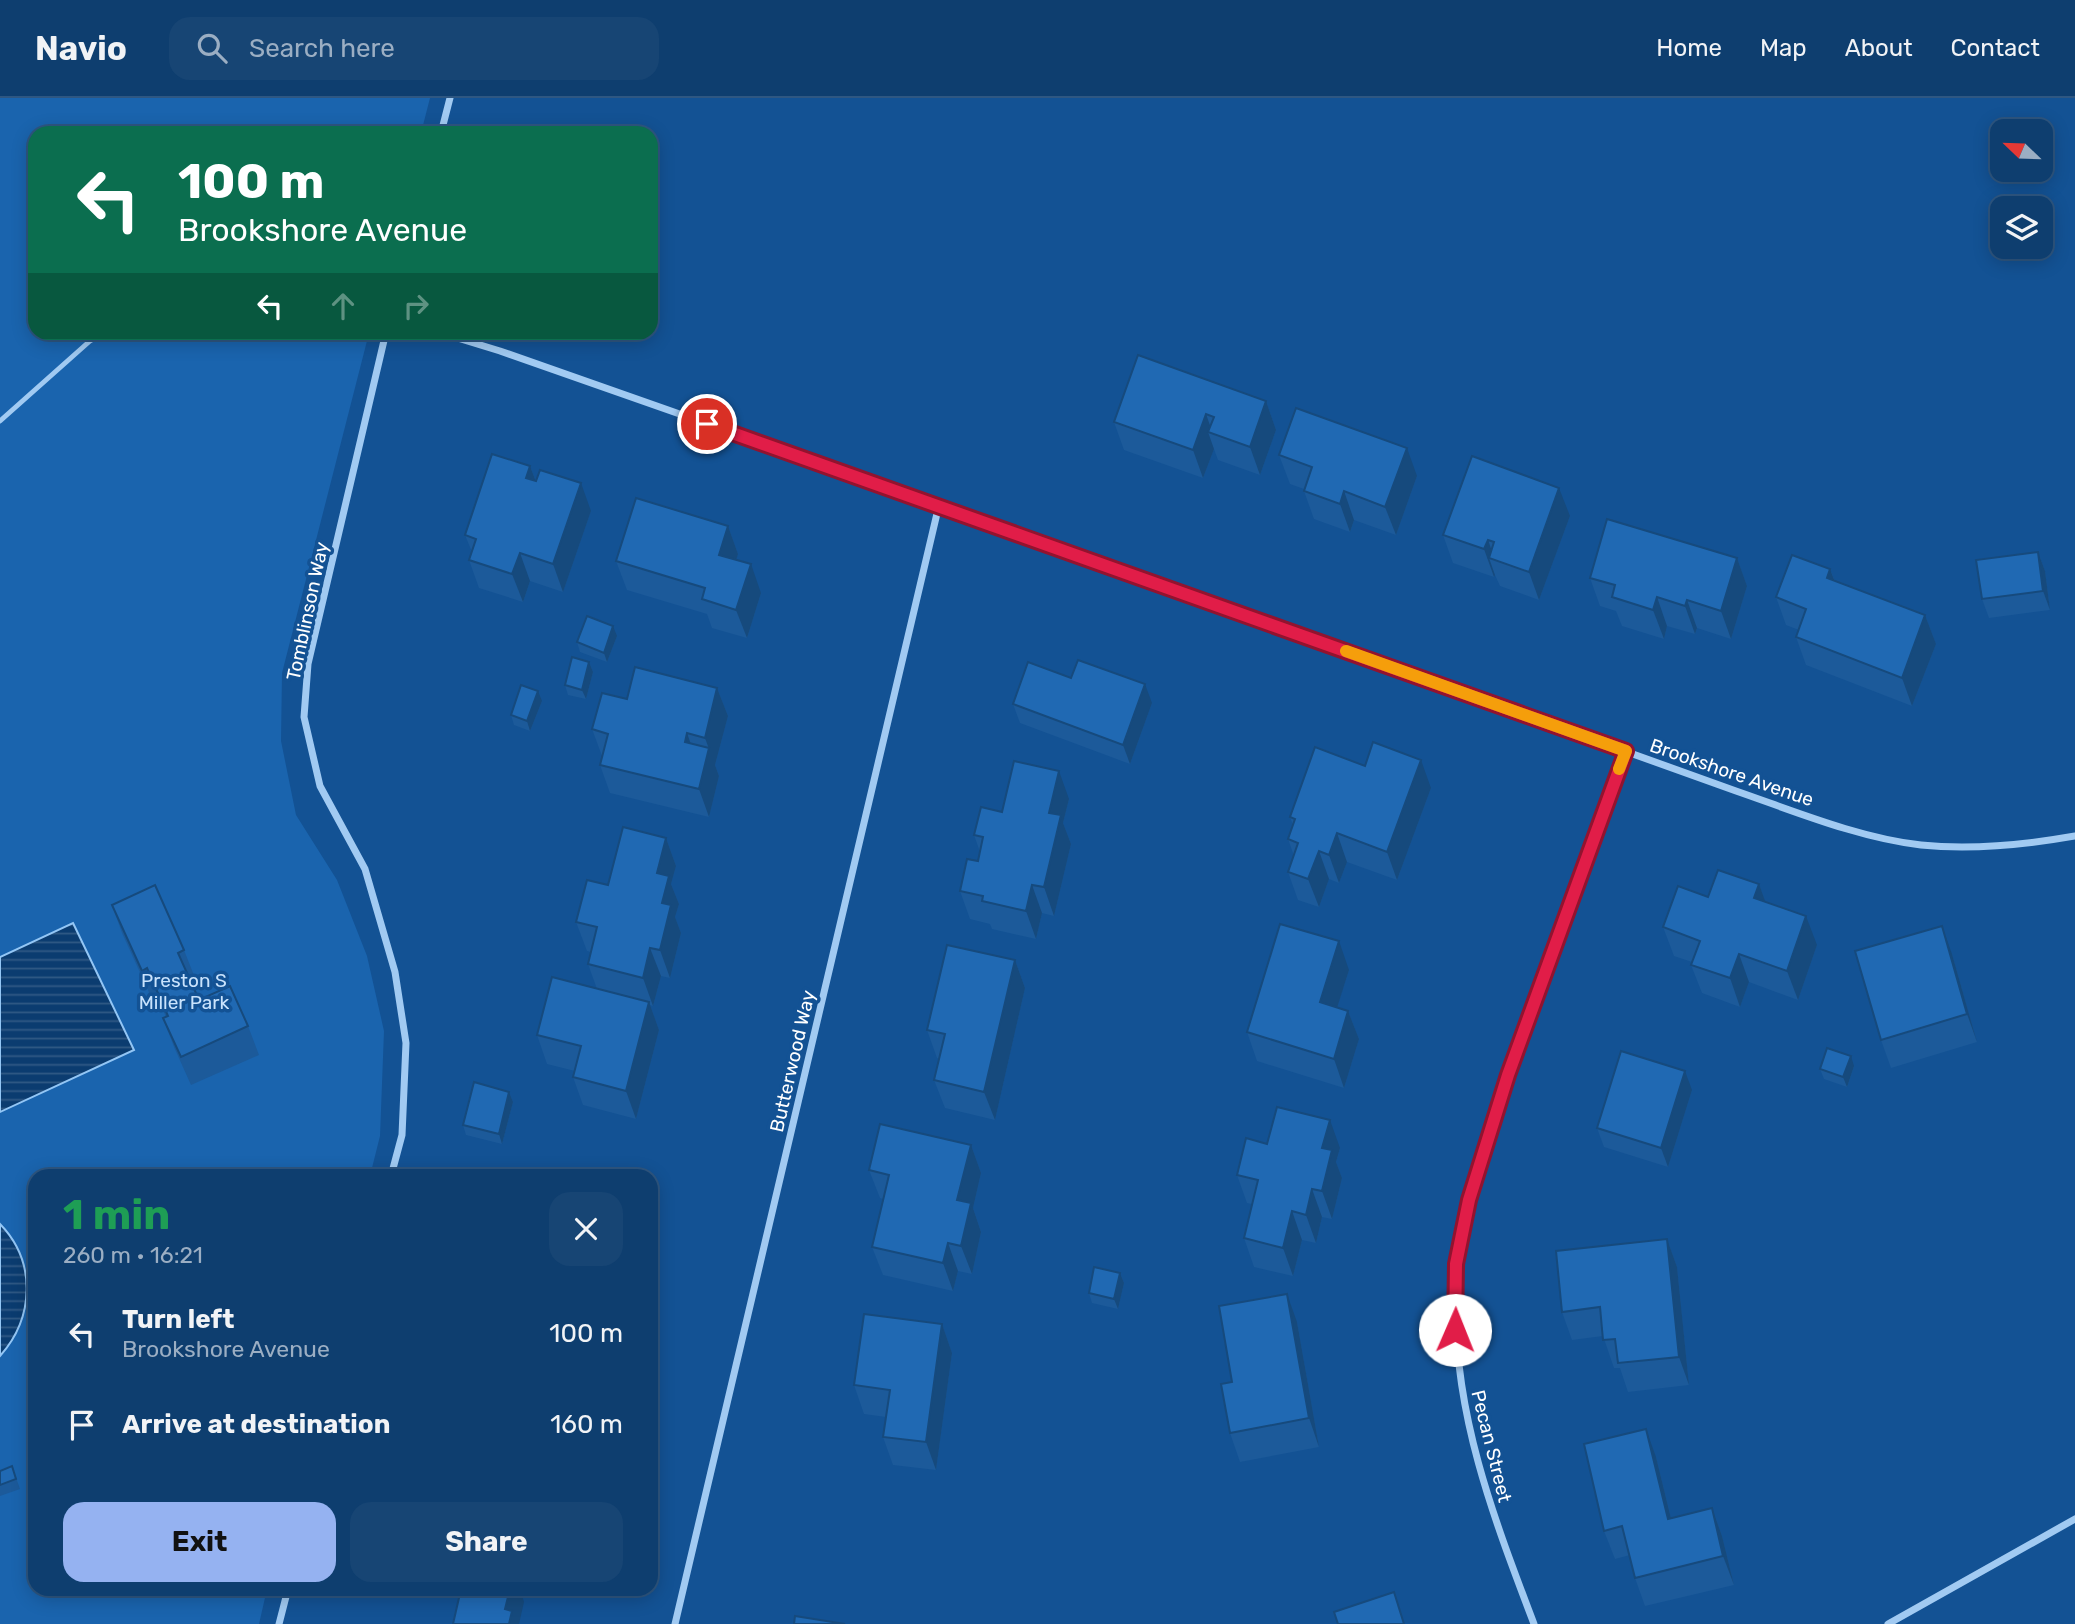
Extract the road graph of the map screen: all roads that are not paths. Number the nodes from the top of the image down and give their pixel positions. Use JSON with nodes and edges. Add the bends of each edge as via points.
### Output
{"nodes":[{"id":1,"x":450,"y":98,"type":"edge"},
{"id":2,"x":443,"y":126,"type":"edge"},
{"id":3,"x":91,"y":340,"type":"edge"},
{"id":4,"x":384,"y":340,"type":"edge"},
{"id":5,"x":464,"y":340,"type":"edge"},
{"id":6,"x":0,"y":421,"type":"edge"},
{"id":7,"x":939,"y":505,"type":"junction"},
{"id":8,"x":1626,"y":751,"type":"junction"},
{"id":9,"x":2075,"y":836,"type":"edge"},
{"id":10,"x":393,"y":1169,"type":"edge"},
{"id":11,"x":2075,"y":1519,"type":"edge"},
{"id":12,"x":286,"y":1596,"type":"edge"},
{"id":13,"x":279,"y":1624,"type":"edge"},
{"id":14,"x":675,"y":1624,"type":"edge"},
{"id":15,"x":1534,"y":1624,"type":"edge"},
{"id":16,"x":1888,"y":1624,"type":"edge"}],
"edges":[{"from":1,"to":2,"type":"street"},
{"from":3,"to":6,"type":"lane"},
{"from":4,"to":10,"type":"street","name":"Tomblinson Way","via":[[308,663],[304,717],[320,786],[365,869],[395,972],[406,1043],[402,1135]]},
{"from":5,"to":7,"type":"street","name":"Brookshore Avenue"},
{"from":7,"to":8,"type":"street","name":"Brookshore Avenue"},
{"from":7,"to":14,"type":"street","name":"Butterwood Way"},
{"from":8,"to":9,"type":"street","name":"Brookshore Avenue","via":[[1797,812],[1908,843],[1983,848]]},
{"from":8,"to":15,"type":"street","name":"Pecan Street","via":[[1496,1112],[1469,1200],[1456,1264],[1455,1330],[1462,1397],[1497,1527]]},
{"from":11,"to":16,"type":"street"},
{"from":12,"to":13,"type":"street"}]}
